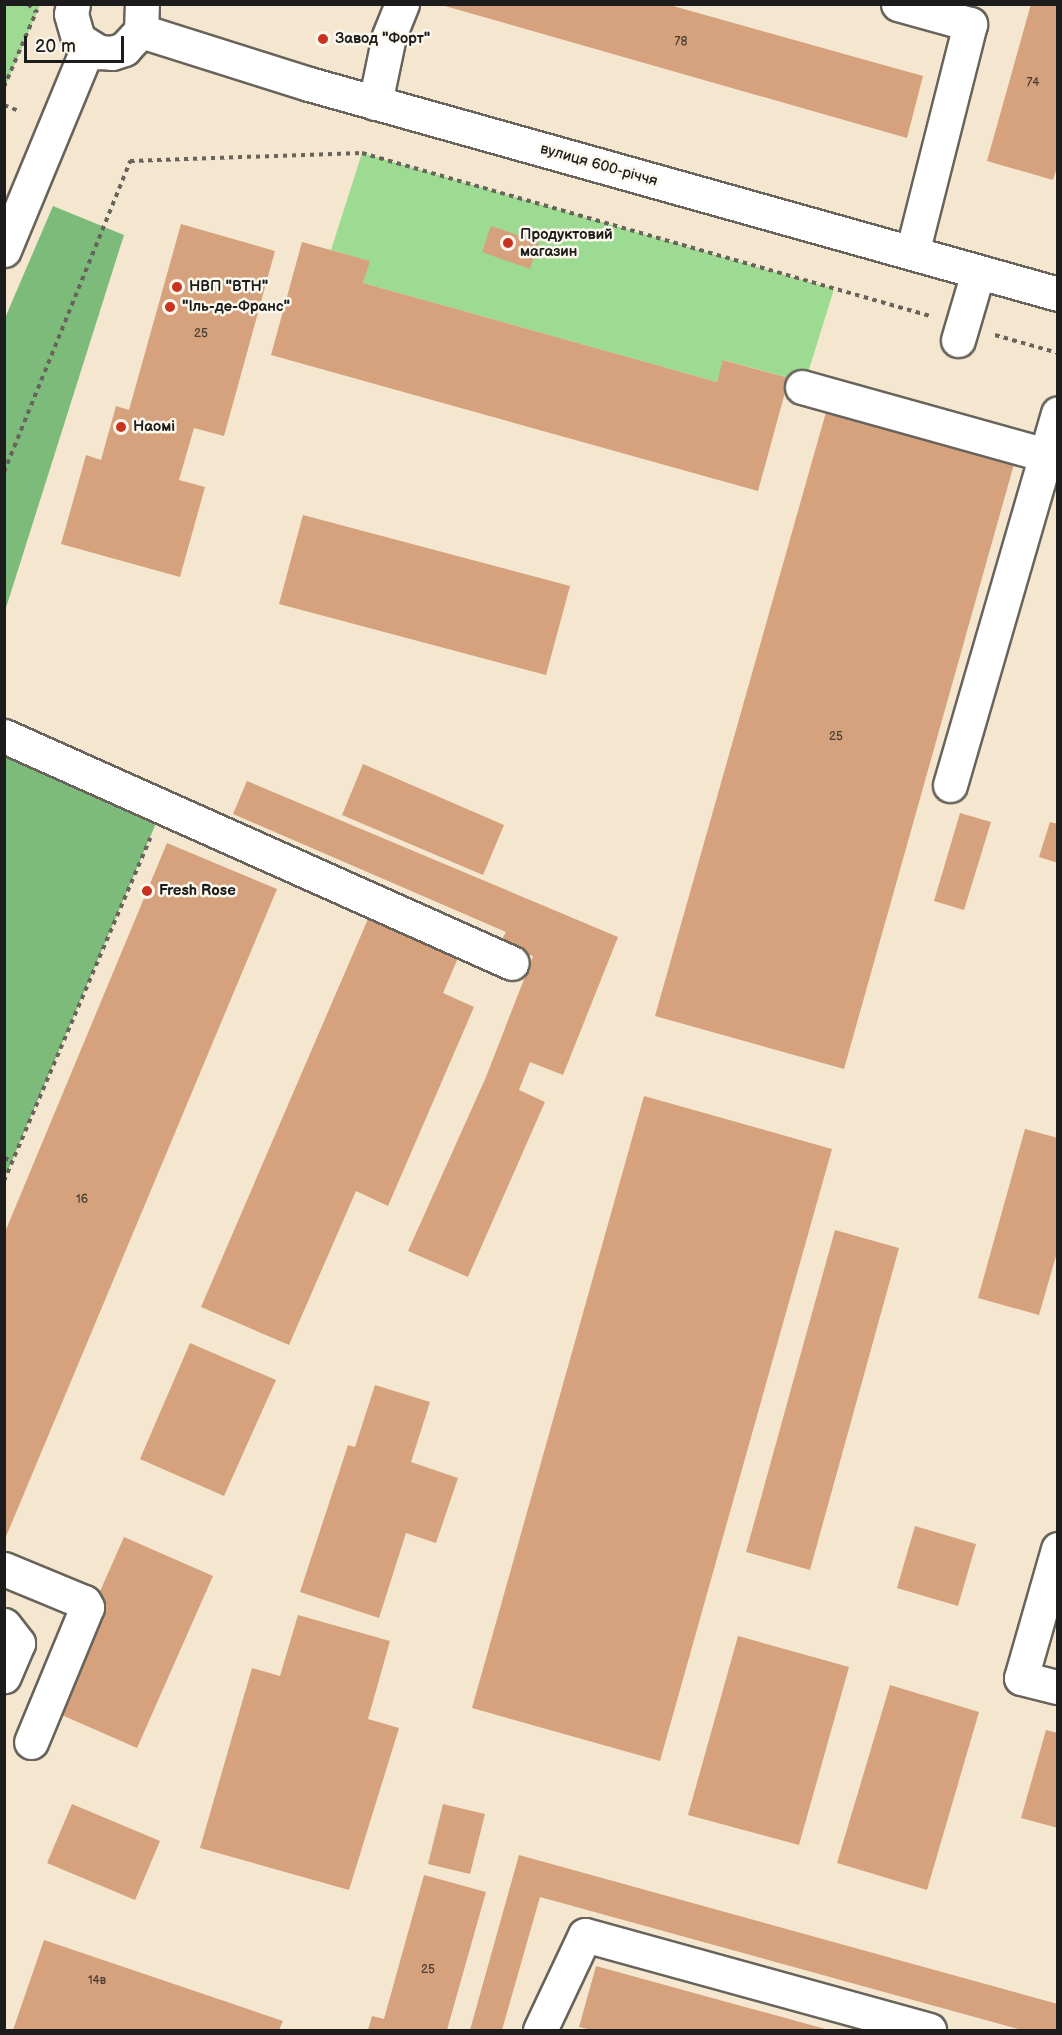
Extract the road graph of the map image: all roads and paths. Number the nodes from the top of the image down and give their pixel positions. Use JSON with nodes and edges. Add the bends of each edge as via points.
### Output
{"nodes":[{"id":1,"x":28,"y":4,"type":"edge"},
{"id":2,"x":39,"y":4,"type":"edge"},
{"id":3,"x":73,"y":4,"type":"edge"},
{"id":4,"x":402,"y":4,"type":"edge"},
{"id":5,"x":898,"y":4,"type":"edge"},
{"id":6,"x":36,"y":12,"type":"junction"},
{"id":7,"x":972,"y":14,"type":"edge"},
{"id":8,"x":142,"y":18,"type":"edge"},
{"id":9,"x":87,"y":47,"type":"junction"},
{"id":10,"x":4,"y":87,"type":"edge"},
{"id":11,"x":375,"y":103,"type":"junction"},
{"id":12,"x":4,"y":105,"type":"edge"},
{"id":13,"x":20,"y":111,"type":"dead end"},
{"id":14,"x":4,"y":250,"type":"edge"},
{"id":15,"x":912,"y":253,"type":"junction"},
{"id":16,"x":978,"y":272,"type":"junction"},
{"id":17,"x":1058,"y":294,"type":"edge"},
{"id":18,"x":960,"y":332,"type":"junction"},
{"id":19,"x":1058,"y":353,"type":"edge"},
{"id":20,"x":802,"y":387,"type":"dead end"},
{"id":21,"x":1058,"y":413,"type":"edge"},
{"id":22,"x":1045,"y":455,"type":"junction"},
{"id":23,"x":4,"y":472,"type":"edge"},
{"id":24,"x":4,"y":736,"type":"edge"},
{"id":25,"x":950,"y":785,"type":"dead end"},
{"id":26,"x":163,"y":807,"type":"junction"},
{"id":27,"x":512,"y":963,"type":"dead end"},
{"id":28,"x":4,"y":1158,"type":"edge"},
{"id":29,"x":13,"y":1161,"type":"junction"},
{"id":30,"x":4,"y":1181,"type":"edge"},
{"id":31,"x":1058,"y":1549,"type":"edge"},
{"id":32,"x":4,"y":1569,"type":"edge"},
{"id":33,"x":4,"y":1625,"type":"edge"},
{"id":34,"x":4,"y":1676,"type":"edge"},
{"id":35,"x":1058,"y":1688,"type":"edge"},
{"id":36,"x":31,"y":1742,"type":"dead end"},
{"id":37,"x":540,"y":2031,"type":"edge"},
{"id":38,"x":929,"y":2031,"type":"edge"}],
"edges":[{"from":1,"to":6,"type":"path"},
{"from":2,"to":6,"type":"path"},
{"from":3,"to":9,"type":"street","via":[[73,27]]},
{"from":4,"to":11,"type":"street","via":[[389,36]]},
{"from":5,"to":7,"type":"street"},
{"from":6,"to":10,"type":"path"},
{"from":7,"to":15,"type":"street"},
{"from":8,"to":9,"type":"street","via":[[129,45],[112,53]]},
{"from":8,"to":11,"type":"street","name":"вулиця 600-річчя"},
{"from":9,"to":14,"type":"street"},
{"from":11,"to":15,"type":"street","name":"вулиця 600-річчя"},
{"from":12,"to":13,"type":"path"},
{"from":15,"to":16,"type":"street","name":"вулиця 600-річчя"},
{"from":16,"to":17,"type":"street","name":"вулиця 600-річчя"},
{"from":16,"to":18,"type":"street"},
{"from":18,"to":19,"type":"path"},
{"from":18,"to":23,"type":"path","via":[[362,153],[130,161]]},
{"from":20,"to":22,"type":"street"},
{"from":21,"to":22,"type":"street"},
{"from":22,"to":25,"type":"street"},
{"from":24,"to":26,"type":"street"},
{"from":26,"to":27,"type":"street"},
{"from":26,"to":29,"type":"path"},
{"from":28,"to":29,"type":"path"},
{"from":29,"to":30,"type":"path"},
{"from":31,"to":35,"type":"street","via":[[1021,1678]]},
{"from":32,"to":36,"type":"street","via":[[84,1602],[87,1607]]},
{"from":33,"to":34,"type":"street","via":[[18,1643]]},
{"from":37,"to":38,"type":"street","via":[[585,1935]]}]}
